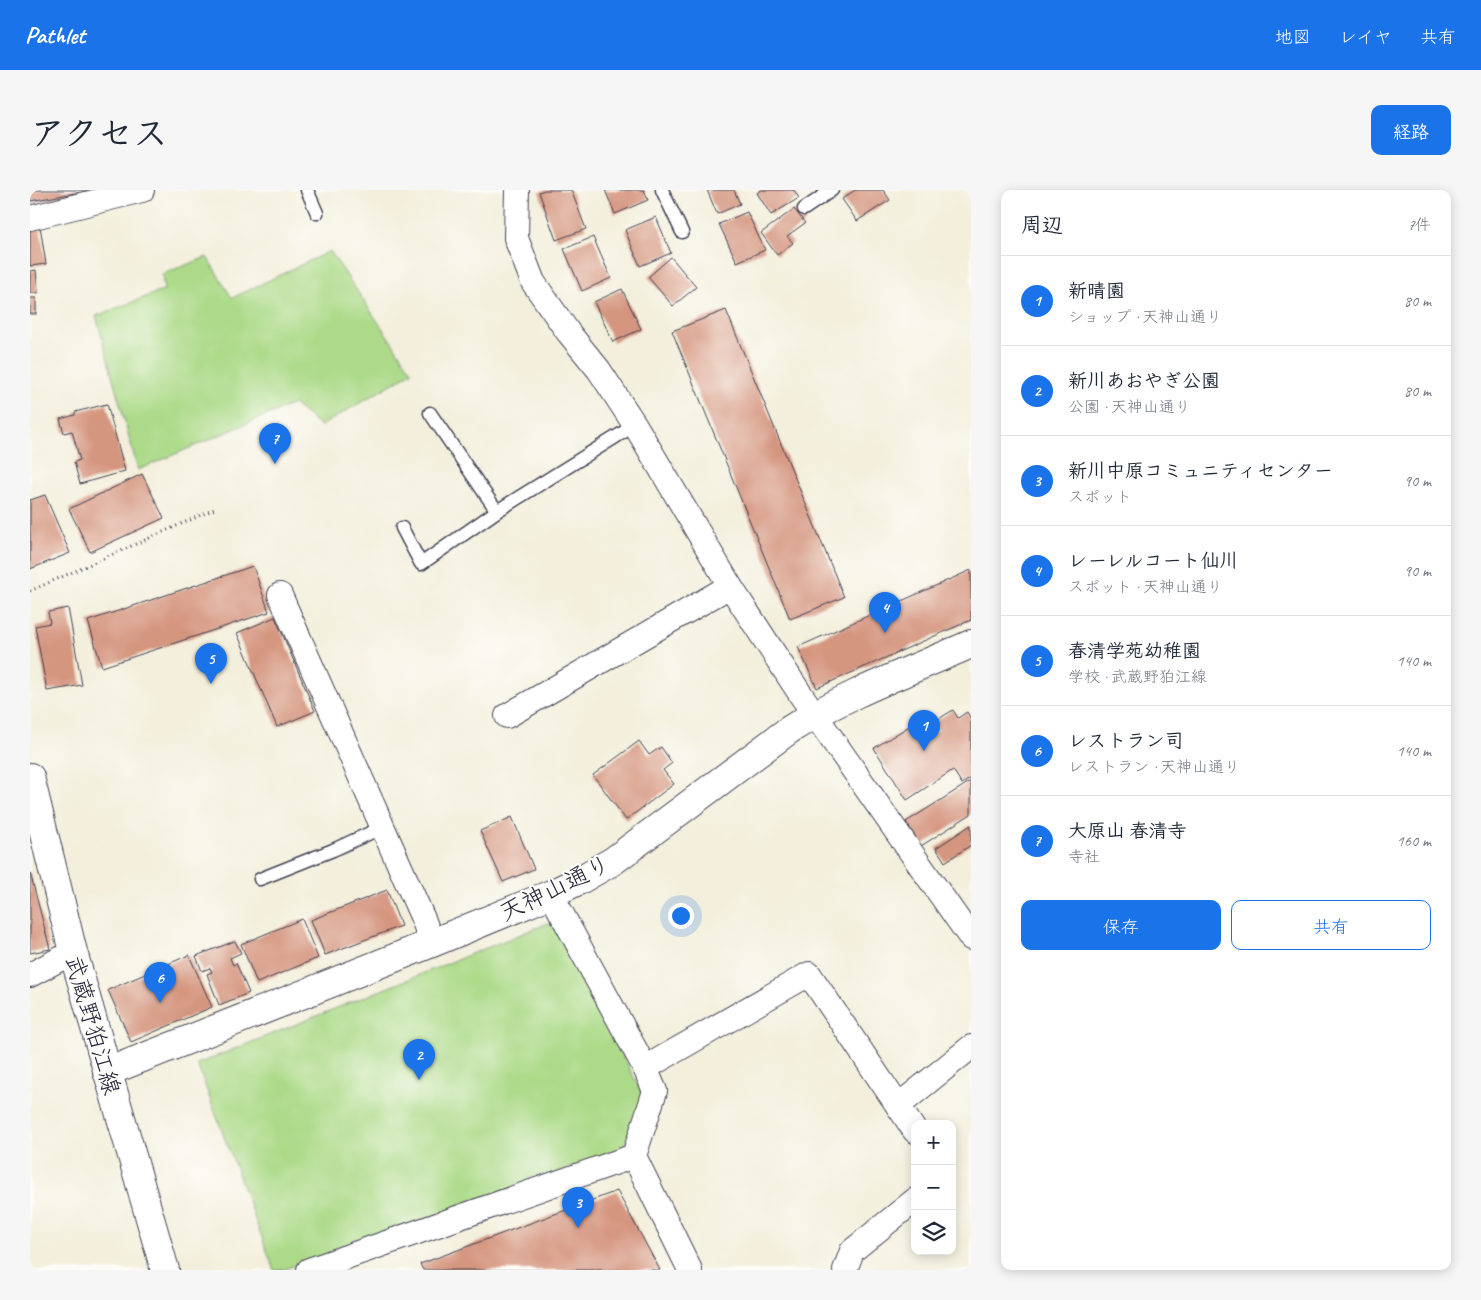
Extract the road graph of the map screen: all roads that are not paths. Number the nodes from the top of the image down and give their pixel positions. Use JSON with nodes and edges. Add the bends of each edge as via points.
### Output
{"nodes":[{"id":1,"x":142,"y":190,"type":"edge"},
{"id":2,"x":307,"y":190,"type":"edge"},
{"id":3,"x":517,"y":190,"type":"edge"},
{"id":4,"x":662,"y":190,"type":"edge"},
{"id":5,"x":832,"y":190,"type":"edge"},
{"id":6,"x":804,"y":209,"type":"dead end"},
{"id":7,"x":317,"y":213,"type":"dead end"},
{"id":8,"x":30,"y":218,"type":"edge"},
{"id":9,"x":682,"y":232,"type":"dead end"},
{"id":10,"x":430,"y":413,"type":"dead end"},
{"id":11,"x":635,"y":425,"type":"junction"},
{"id":12,"x":497,"y":512,"type":"junction"},
{"id":13,"x":402,"y":528,"type":"dead end"},
{"id":14,"x":730,"y":586,"type":"junction"},
{"id":15,"x":280,"y":595,"type":"dead end"},
{"id":16,"x":971,"y":644,"type":"edge"},
{"id":17,"x":814,"y":714,"type":"junction"},
{"id":18,"x":507,"y":716,"type":"dead end"},
{"id":19,"x":30,"y":777,"type":"edge"},
{"id":20,"x":383,"y":827,"type":"junction"},
{"id":21,"x":260,"y":879,"type":"dead end"},
{"id":22,"x":551,"y":894,"type":"junction"},
{"id":23,"x":971,"y":938,"type":"edge"},
{"id":24,"x":432,"y":943,"type":"junction"},
{"id":25,"x":73,"y":952,"type":"junction"},
{"id":26,"x":30,"y":974,"type":"edge"},
{"id":27,"x":971,"y":1047,"type":"edge"},
{"id":28,"x":645,"y":1068,"type":"junction"},
{"id":29,"x":107,"y":1072,"type":"junction"},
{"id":30,"x":898,"y":1106,"type":"junction"},
{"id":31,"x":911,"y":1124,"type":"edge"},
{"id":32,"x":634,"y":1156,"type":"junction"},
{"id":33,"x":911,"y":1203,"type":"edge"},
{"id":34,"x":165,"y":1270,"type":"edge"},
{"id":35,"x":309,"y":1270,"type":"edge"},
{"id":36,"x":690,"y":1270,"type":"edge"},
{"id":37,"x":845,"y":1270,"type":"edge"}],
"edges":[{"from":1,"to":8,"type":"street"},
{"from":2,"to":7,"type":"lane"},
{"from":3,"to":11,"type":"street","via":[[516,238],[533,282],[599,370]]},
{"from":4,"to":9,"type":"lane"},
{"from":5,"to":6,"type":"lane"},
{"from":10,"to":12,"type":"lane"},
{"from":11,"to":12,"type":"lane"},
{"from":11,"to":14,"type":"street"},
{"from":12,"to":13,"type":"lane","via":[[421,564]]},
{"from":14,"to":17,"type":"street"},
{"from":14,"to":18,"type":"street"},
{"from":15,"to":20,"type":"street"},
{"from":16,"to":17,"type":"street","name":"天神山通り"},
{"from":17,"to":22,"type":"street","name":"天神山通り","via":[[613,861]]},
{"from":17,"to":23,"type":"street"},
{"from":19,"to":25,"type":"street","name":"武蔵野狛江線"},
{"from":20,"to":21,"type":"lane"},
{"from":20,"to":24,"type":"street"},
{"from":22,"to":24,"type":"street","name":"天神山通り"},
{"from":22,"to":28,"type":"street"},
{"from":24,"to":29,"type":"street","name":"天神山通り"},
{"from":25,"to":26,"type":"street"},
{"from":25,"to":29,"type":"street","name":"武蔵野狛江線"},
{"from":27,"to":30,"type":"street"},
{"from":28,"to":30,"type":"street","via":[[809,974]]},
{"from":28,"to":32,"type":"street","via":[[655,1091]]},
{"from":29,"to":34,"type":"street","name":"武蔵野狛江線"},
{"from":30,"to":31,"type":"street"},
{"from":32,"to":35,"type":"street"},
{"from":32,"to":36,"type":"street"},
{"from":33,"to":37,"type":"street","via":[[852,1251]]}]}
